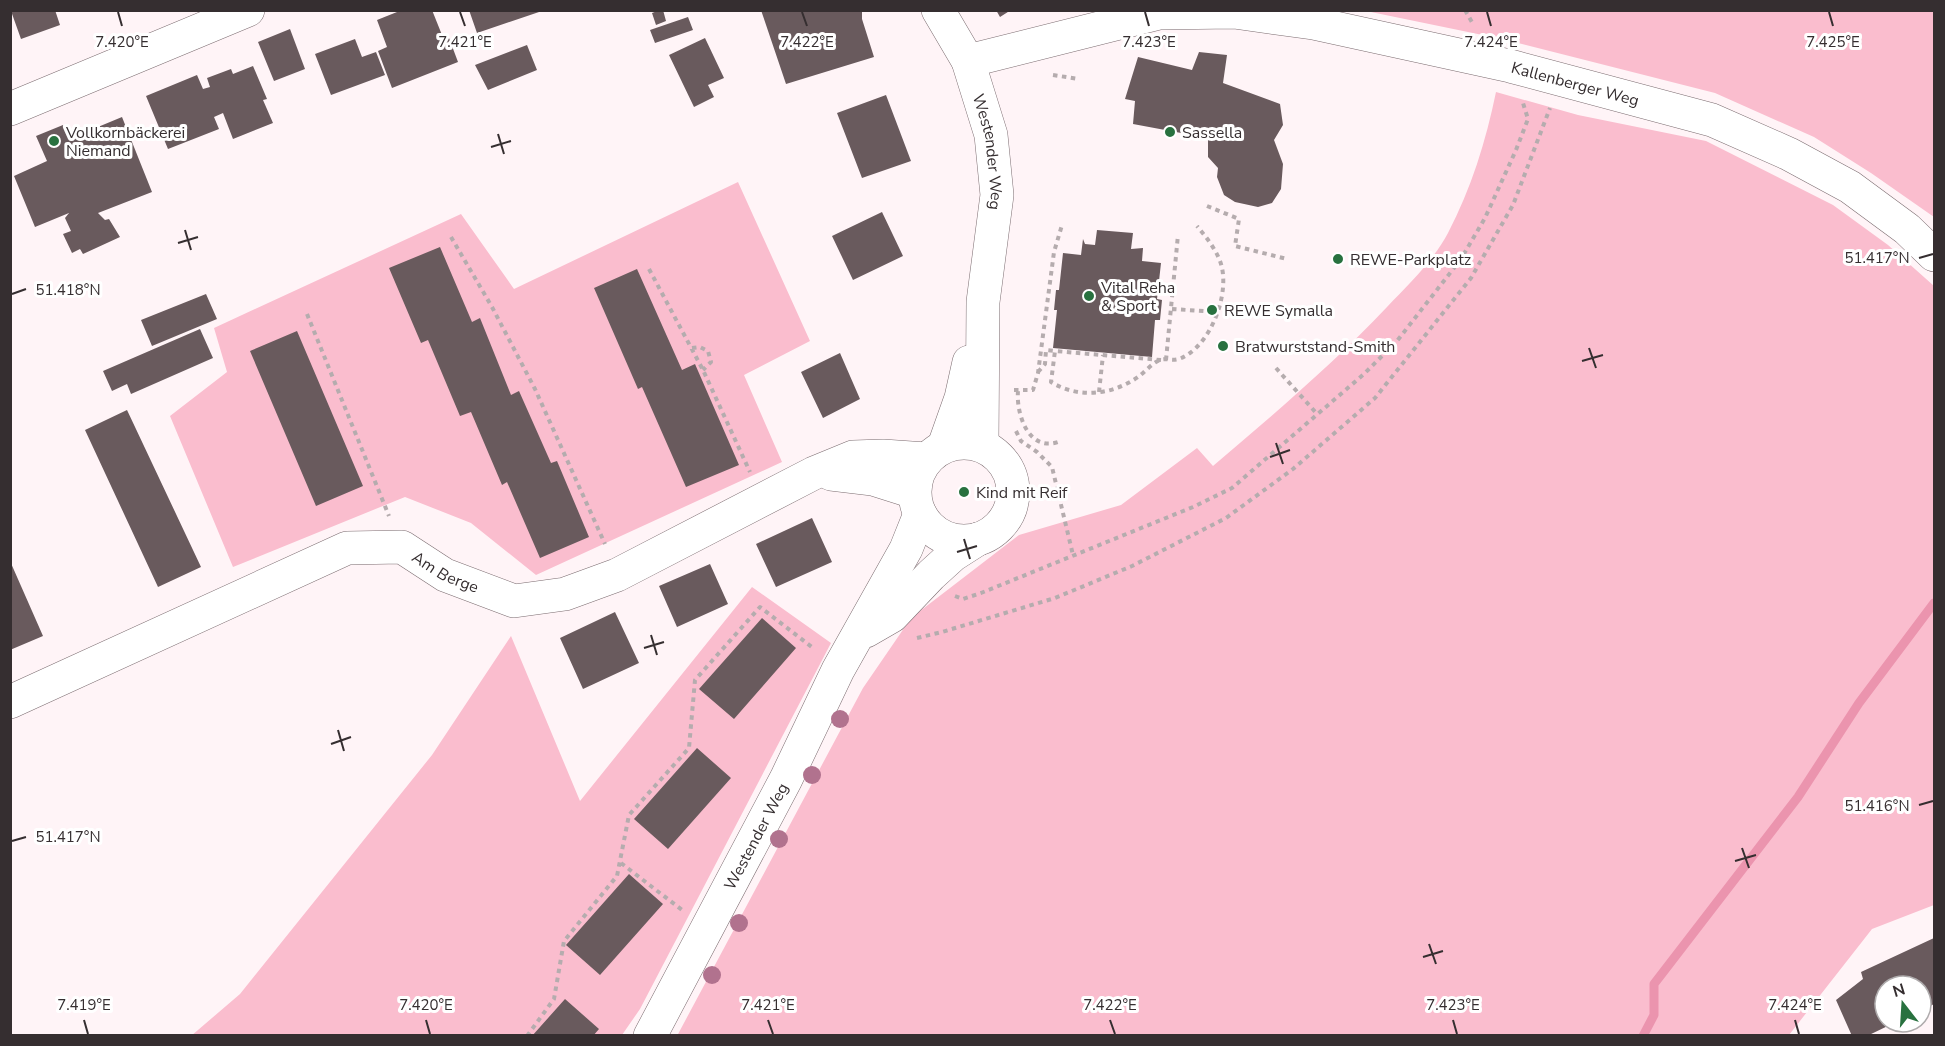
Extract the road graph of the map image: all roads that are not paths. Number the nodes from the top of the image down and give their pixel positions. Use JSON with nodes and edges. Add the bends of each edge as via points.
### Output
{"nodes":[{"id":1,"x":248,"y":10,"type":"edge"},
{"id":2,"x":938,"y":10,"type":"edge"},
{"id":3,"x":1141,"y":14,"type":"edge"},
{"id":4,"x":968,"y":61,"type":"junction"},
{"id":5,"x":10,"y":109,"type":"edge"},
{"id":6,"x":1935,"y":255,"type":"edge"},
{"id":7,"x":983,"y":302,"type":"junction"},
{"id":8,"x":982,"y":445,"type":"junction"},
{"id":9,"x":935,"y":453,"type":"junction"},
{"id":10,"x":814,"y":473,"type":"junction"},
{"id":11,"x":917,"y":503,"type":"junction"},
{"id":12,"x":978,"y":539,"type":"junction"},
{"id":13,"x":859,"y":635,"type":"junction"},
{"id":14,"x":10,"y":702,"type":"edge"},
{"id":15,"x":650,"y":1035,"type":"edge"}],
"edges":[{"from":1,"to":5,"type":"street"},
{"from":2,"to":4,"type":"street","name":"Westender Weg"},
{"from":3,"to":4,"type":"street","name":"Kallenberger Weg"},
{"from":3,"to":6,"type":"street","name":"Kallenberger Weg","via":[[1234,12],[1313,22],[1510,66],[1712,120],[1790,154],[1850,187]]},
{"from":4,"to":7,"type":"street","name":"Westender Weg","via":[[991,135],[997,195]]},
{"from":7,"to":8,"type":"street","name":"Westender Weg"},
{"from":7,"to":9,"type":"street","name":"Westender Weg","via":[[961,398]]},
{"from":8,"to":9,"type":"street","via":[[963,442]]},
{"from":8,"to":12,"type":"street","via":[[1002,459],[1013,483],[1012,504],[1003,523]]},
{"from":9,"to":10,"type":"street","name":"Am Berge","via":[[853,457]]},
{"from":9,"to":11,"type":"street","via":[[917,475]]},
{"from":10,"to":11,"type":"street","via":[[873,479]]},
{"from":10,"to":14,"type":"street","name":"Am Berge","via":[[617,576],[565,594],[514,601],[445,575],[402,547],[347,548]]},
{"from":11,"to":12,"type":"street","via":[[930,528],[945,537],[961,541]]},
{"from":11,"to":13,"type":"street","name":"Westender Weg","via":[[906,549]]},
{"from":12,"to":13,"type":"street","name":"Westender Weg","via":[[953,555],[892,616]]},
{"from":13,"to":15,"type":"street","name":"Westender Weg"}]}
